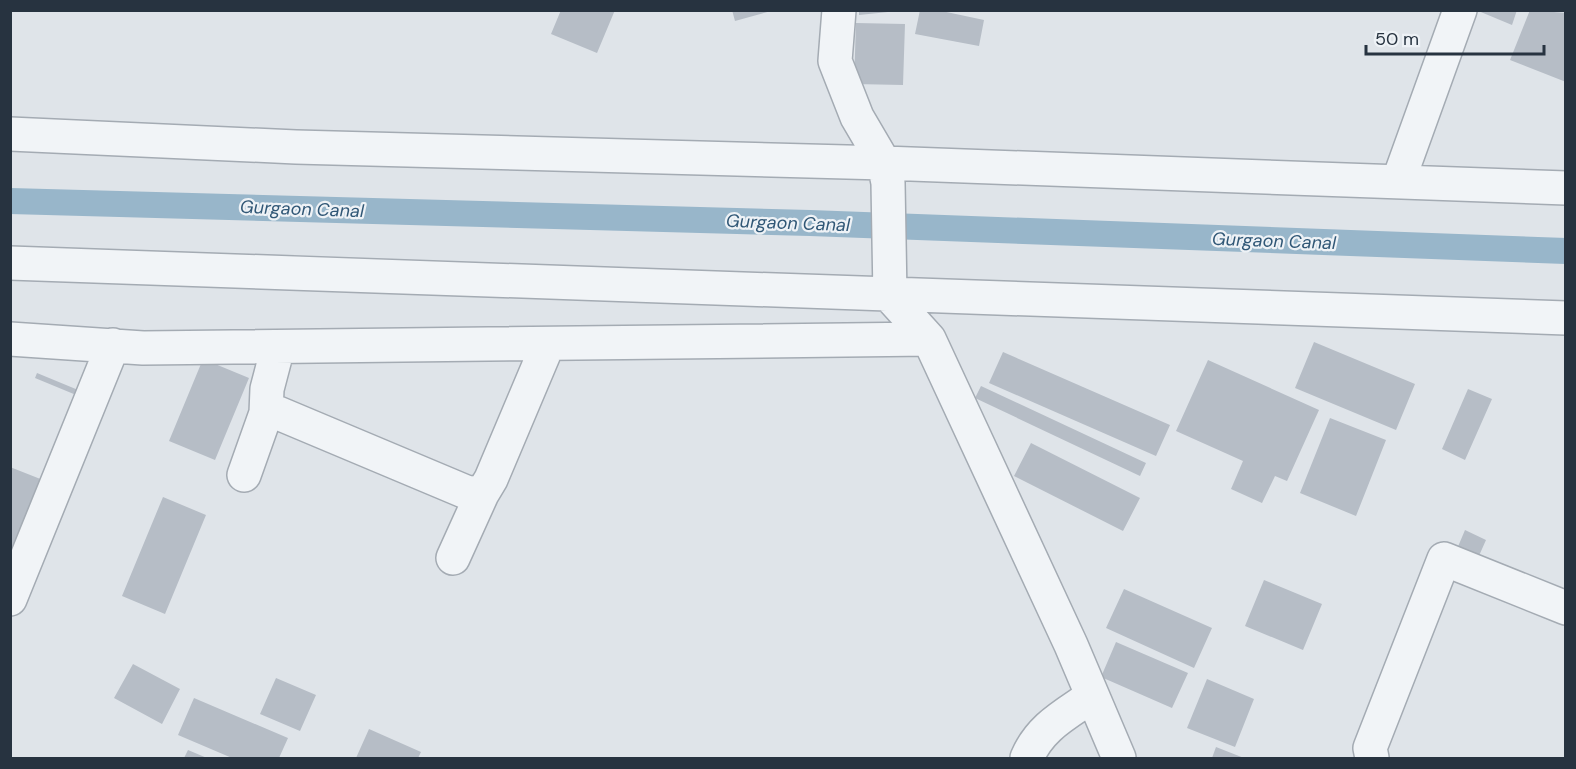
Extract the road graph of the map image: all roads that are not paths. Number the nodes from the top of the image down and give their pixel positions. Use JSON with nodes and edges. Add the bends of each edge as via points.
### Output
{"nodes":[{"id":1,"x":839,"y":10,"type":"edge"},
{"id":2,"x":1460,"y":10,"type":"edge"},
{"id":3,"x":10,"y":134,"type":"edge"},
{"id":4,"x":884,"y":163,"type":"junction"},
{"id":5,"x":1398,"y":182,"type":"junction"},
{"id":6,"x":1566,"y":188,"type":"edge"},
{"id":7,"x":10,"y":263,"type":"edge"},
{"id":8,"x":889,"y":280,"type":"junction"},
{"id":9,"x":1566,"y":318,"type":"edge"},
{"id":10,"x":10,"y":339,"type":"edge"},
{"id":11,"x":929,"y":339,"type":"junction"},
{"id":12,"x":548,"y":344,"type":"junction"},
{"id":13,"x":113,"y":345,"type":"junction"},
{"id":14,"x":278,"y":347,"type":"junction"},
{"id":15,"x":266,"y":413,"type":"junction"},
{"id":16,"x":244,"y":475,"type":"dead end"},
{"id":17,"x":482,"y":494,"type":"junction"},
{"id":18,"x":453,"y":558,"type":"dead end"},
{"id":19,"x":10,"y":599,"type":"edge"},
{"id":20,"x":1566,"y":608,"type":"edge"},
{"id":21,"x":1092,"y":696,"type":"junction"},
{"id":22,"x":1027,"y":759,"type":"edge"},
{"id":23,"x":1119,"y":759,"type":"edge"},
{"id":24,"x":1372,"y":759,"type":"edge"}],
"edges":[{"from":1,"to":4,"type":"street","via":[[835,62],[857,117]]},
{"from":2,"to":5,"type":"street"},
{"from":3,"to":4,"type":"street","via":[[308,148]]},
{"from":4,"to":5,"type":"street"},
{"from":4,"to":8,"type":"street"},
{"from":5,"to":6,"type":"street"},
{"from":7,"to":8,"type":"street"},
{"from":8,"to":9,"type":"street"},
{"from":8,"to":11,"type":"street"},
{"from":10,"to":13,"type":"street"},
{"from":11,"to":12,"type":"street"},
{"from":11,"to":21,"type":"street"},
{"from":12,"to":14,"type":"street"},
{"from":12,"to":17,"type":"street"},
{"from":13,"to":14,"type":"street"},
{"from":13,"to":19,"type":"street"},
{"from":14,"to":15,"type":"street","via":[[267,389]]},
{"from":15,"to":16,"type":"street"},
{"from":15,"to":17,"type":"street","via":[[278,413],[466,492]]},
{"from":17,"to":18,"type":"street"},
{"from":20,"to":24,"type":"street","via":[[1444,559],[1370,748]]},
{"from":21,"to":22,"type":"street","via":[[1043,731]]},
{"from":21,"to":23,"type":"street"}]}
